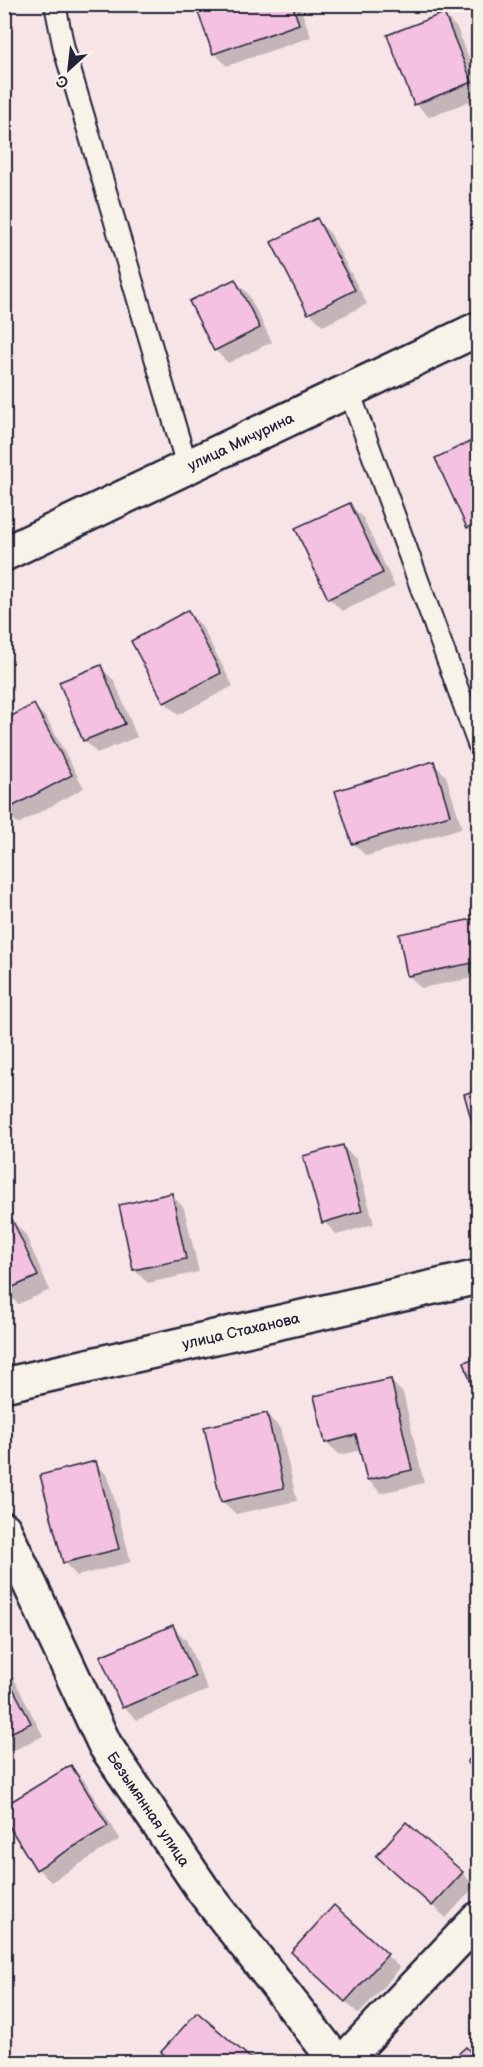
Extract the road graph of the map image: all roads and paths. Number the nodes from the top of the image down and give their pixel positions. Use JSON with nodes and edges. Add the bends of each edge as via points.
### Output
{"nodes":[{"id":1,"x":55,"y":4,"type":"edge"},
{"id":2,"x":478,"y":329,"type":"edge"},
{"id":3,"x":349,"y":391,"type":"junction"},
{"id":4,"x":187,"y":466,"type":"junction"},
{"id":5,"x":4,"y":554,"type":"edge"},
{"id":6,"x":478,"y":744,"type":"edge"},
{"id":7,"x":478,"y":1276,"type":"edge"},
{"id":8,"x":4,"y":1385,"type":"edge"},
{"id":9,"x":4,"y":1529,"type":"edge"},
{"id":10,"x":478,"y":1919,"type":"edge"},
{"id":11,"x":337,"y":2062,"type":"edge"},
{"id":12,"x":343,"y":2062,"type":"edge"}],
"edges":[{"from":1,"to":4,"type":"lane","via":[[64,49]]},
{"from":2,"to":3,"type":"street","name":"улица Мичурина"},
{"from":3,"to":4,"type":"street","name":"улица Мичурина"},
{"from":3,"to":6,"type":"lane"},
{"from":4,"to":5,"type":"street","name":"улица Мичурина"},
{"from":7,"to":8,"type":"street","name":"улица Стаханова"},
{"from":9,"to":11,"type":"street","name":"Безымянная улица","via":[[105,1745],[203,1890]]},
{"from":10,"to":12,"type":"street"}]}
